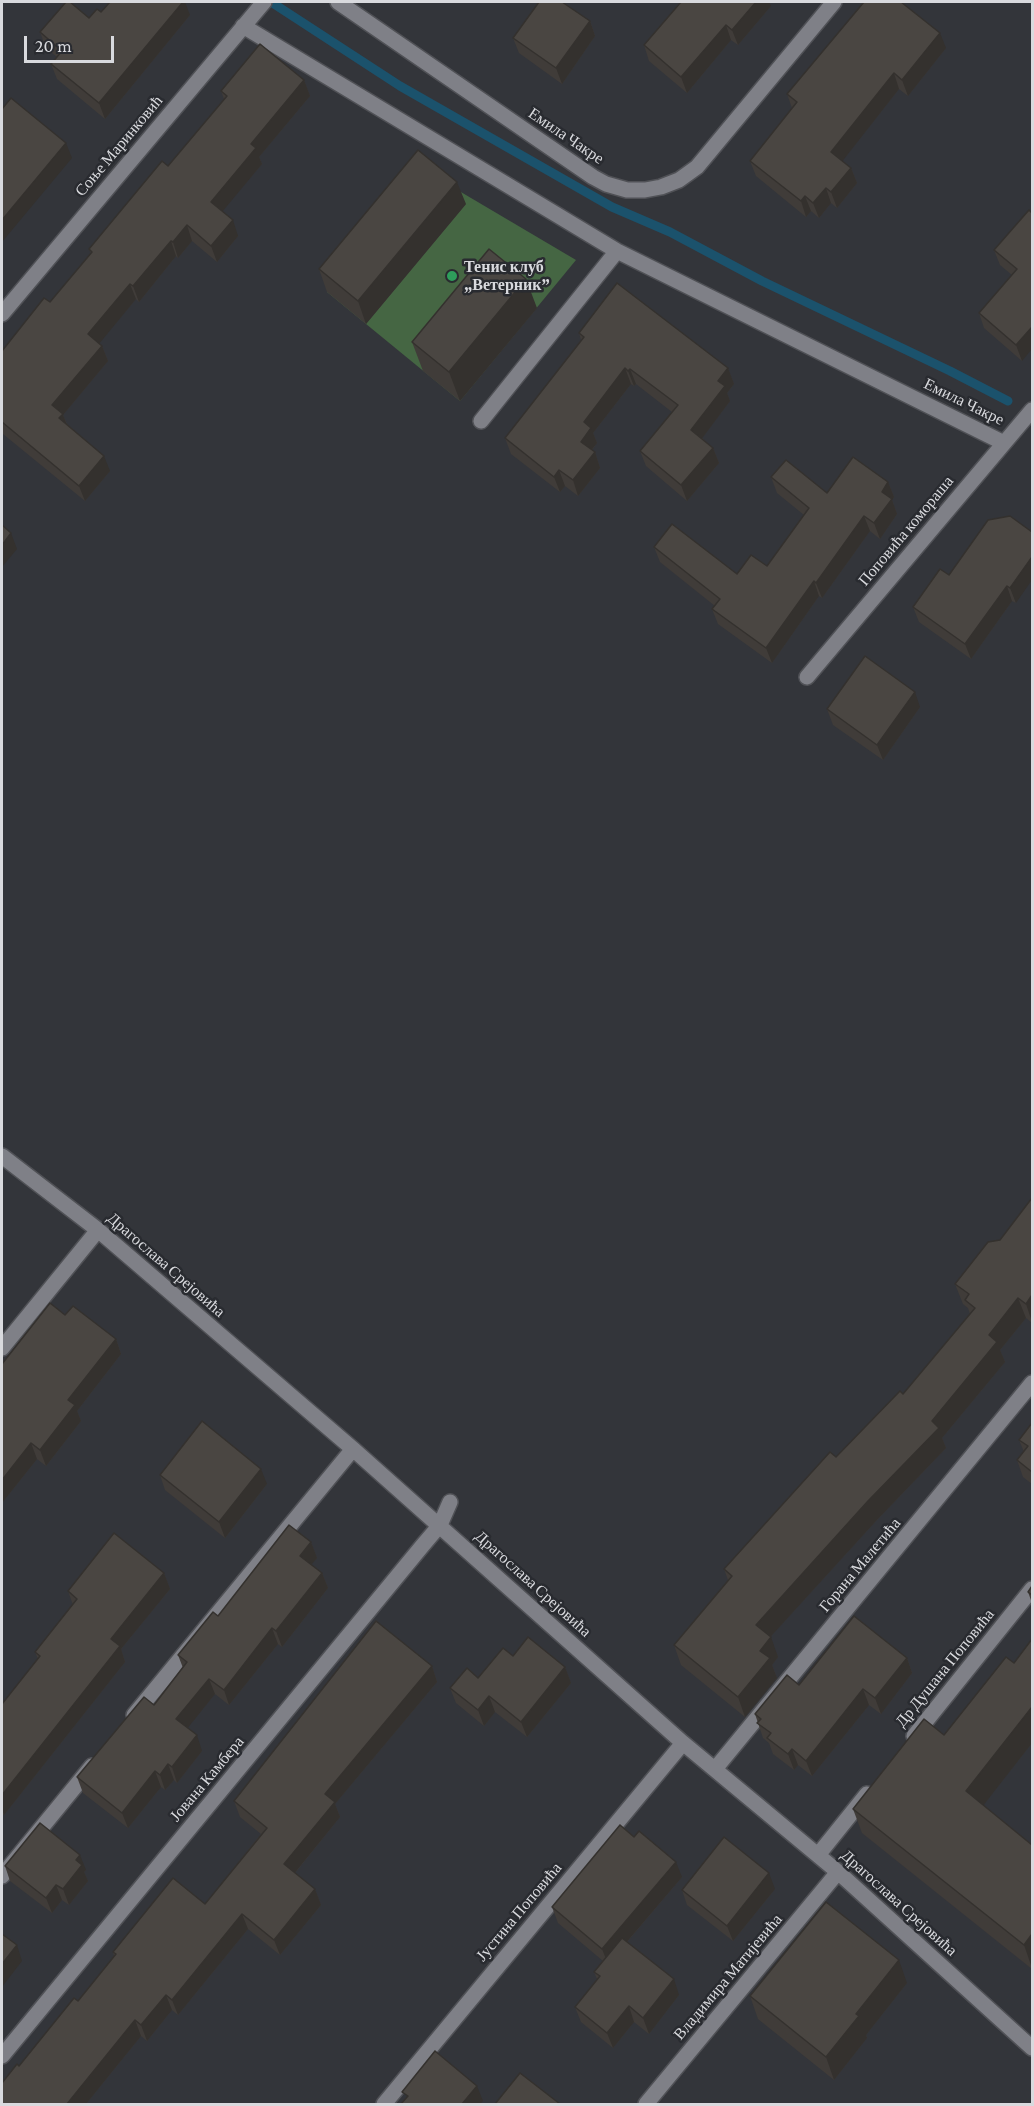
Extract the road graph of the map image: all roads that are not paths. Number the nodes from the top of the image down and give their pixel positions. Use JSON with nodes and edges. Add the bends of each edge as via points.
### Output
{"nodes":[{"id":1,"x":264,"y":2,"type":"edge"},
{"id":2,"x":338,"y":2,"type":"edge"},
{"id":3,"x":834,"y":2,"type":"edge"},
{"id":4,"x":243,"y":26,"type":"junction"},
{"id":5,"x":617,"y":251,"type":"junction"},
{"id":6,"x":2,"y":314,"type":"edge"},
{"id":7,"x":1032,"y":410,"type":"edge"},
{"id":8,"x":481,"y":421,"type":"dead end"},
{"id":9,"x":1004,"y":442,"type":"junction"},
{"id":10,"x":807,"y":677,"type":"dead end"},
{"id":11,"x":2,"y":1156,"type":"edge"},
{"id":12,"x":98,"y":1230,"type":"junction"},
{"id":13,"x":2,"y":1348,"type":"edge"},
{"id":14,"x":1032,"y":1383,"type":"edge"},
{"id":15,"x":353,"y":1449,"type":"junction"},
{"id":16,"x":450,"y":1502,"type":"dead end"},
{"id":17,"x":440,"y":1524,"type":"junction"},
{"id":18,"x":1032,"y":1589,"type":"edge"},
{"id":19,"x":122,"y":1730,"type":"edge"},
{"id":20,"x":683,"y":1743,"type":"junction"},
{"id":21,"x":906,"y":1745,"type":"edge"},
{"id":22,"x":100,"y":1757,"type":"edge"},
{"id":23,"x":715,"y":1769,"type":"junction"},
{"id":24,"x":876,"y":1782,"type":"edge"},
{"id":25,"x":818,"y":1855,"type":"junction"},
{"id":26,"x":838,"y":1872,"type":"junction"},
{"id":27,"x":2,"y":1876,"type":"edge"},
{"id":28,"x":1032,"y":2048,"type":"edge"},
{"id":29,"x":2,"y":2056,"type":"edge"},
{"id":30,"x":384,"y":2104,"type":"edge"},
{"id":31,"x":646,"y":2104,"type":"edge"}],
"edges":[{"from":1,"to":4,"type":"street","name":"Соње Маринковић"},
{"from":2,"to":3,"type":"street","name":"Емила Чакре","via":[[593,177],[627,190],[645,190],[679,180],[697,167]]},
{"from":4,"to":5,"type":"street","name":"Емила Чакре"},
{"from":4,"to":6,"type":"street","name":"Соње Маринковић"},
{"from":5,"to":8,"type":"street"},
{"from":5,"to":9,"type":"street","name":"Емила Чакре"},
{"from":7,"to":9,"type":"street","name":"Поповића комораша"},
{"from":9,"to":10,"type":"street","name":"Поповића комораша"},
{"from":11,"to":12,"type":"street","name":"Драгослава Срејовића"},
{"from":12,"to":13,"type":"street"},
{"from":12,"to":15,"type":"street","name":"Драгослава Срејовића"},
{"from":14,"to":23,"type":"street","name":"Горана Малетића"},
{"from":15,"to":17,"type":"street","name":"Драгослава Срејовића"},
{"from":15,"to":19,"type":"street"},
{"from":16,"to":17,"type":"street","name":"Јована Камбера"},
{"from":17,"to":20,"type":"street","name":"Драгослава Срејовића"},
{"from":17,"to":29,"type":"street","name":"Јована Камбера"},
{"from":18,"to":21,"type":"street","name":"Др Душана Поповића"},
{"from":20,"to":23,"type":"street","name":"Драгослава Срејовића"},
{"from":20,"to":30,"type":"street","name":"Јустина Поповића"},
{"from":22,"to":27,"type":"street"},
{"from":23,"to":25,"type":"street","name":"Драгослава Срејовића"},
{"from":24,"to":25,"type":"street"},
{"from":25,"to":26,"type":"street","name":"Драгослава Срејовића"},
{"from":26,"to":28,"type":"street","name":"Драгослава Срејовића"},
{"from":26,"to":31,"type":"street","name":"Владимира Матијевића"}]}
